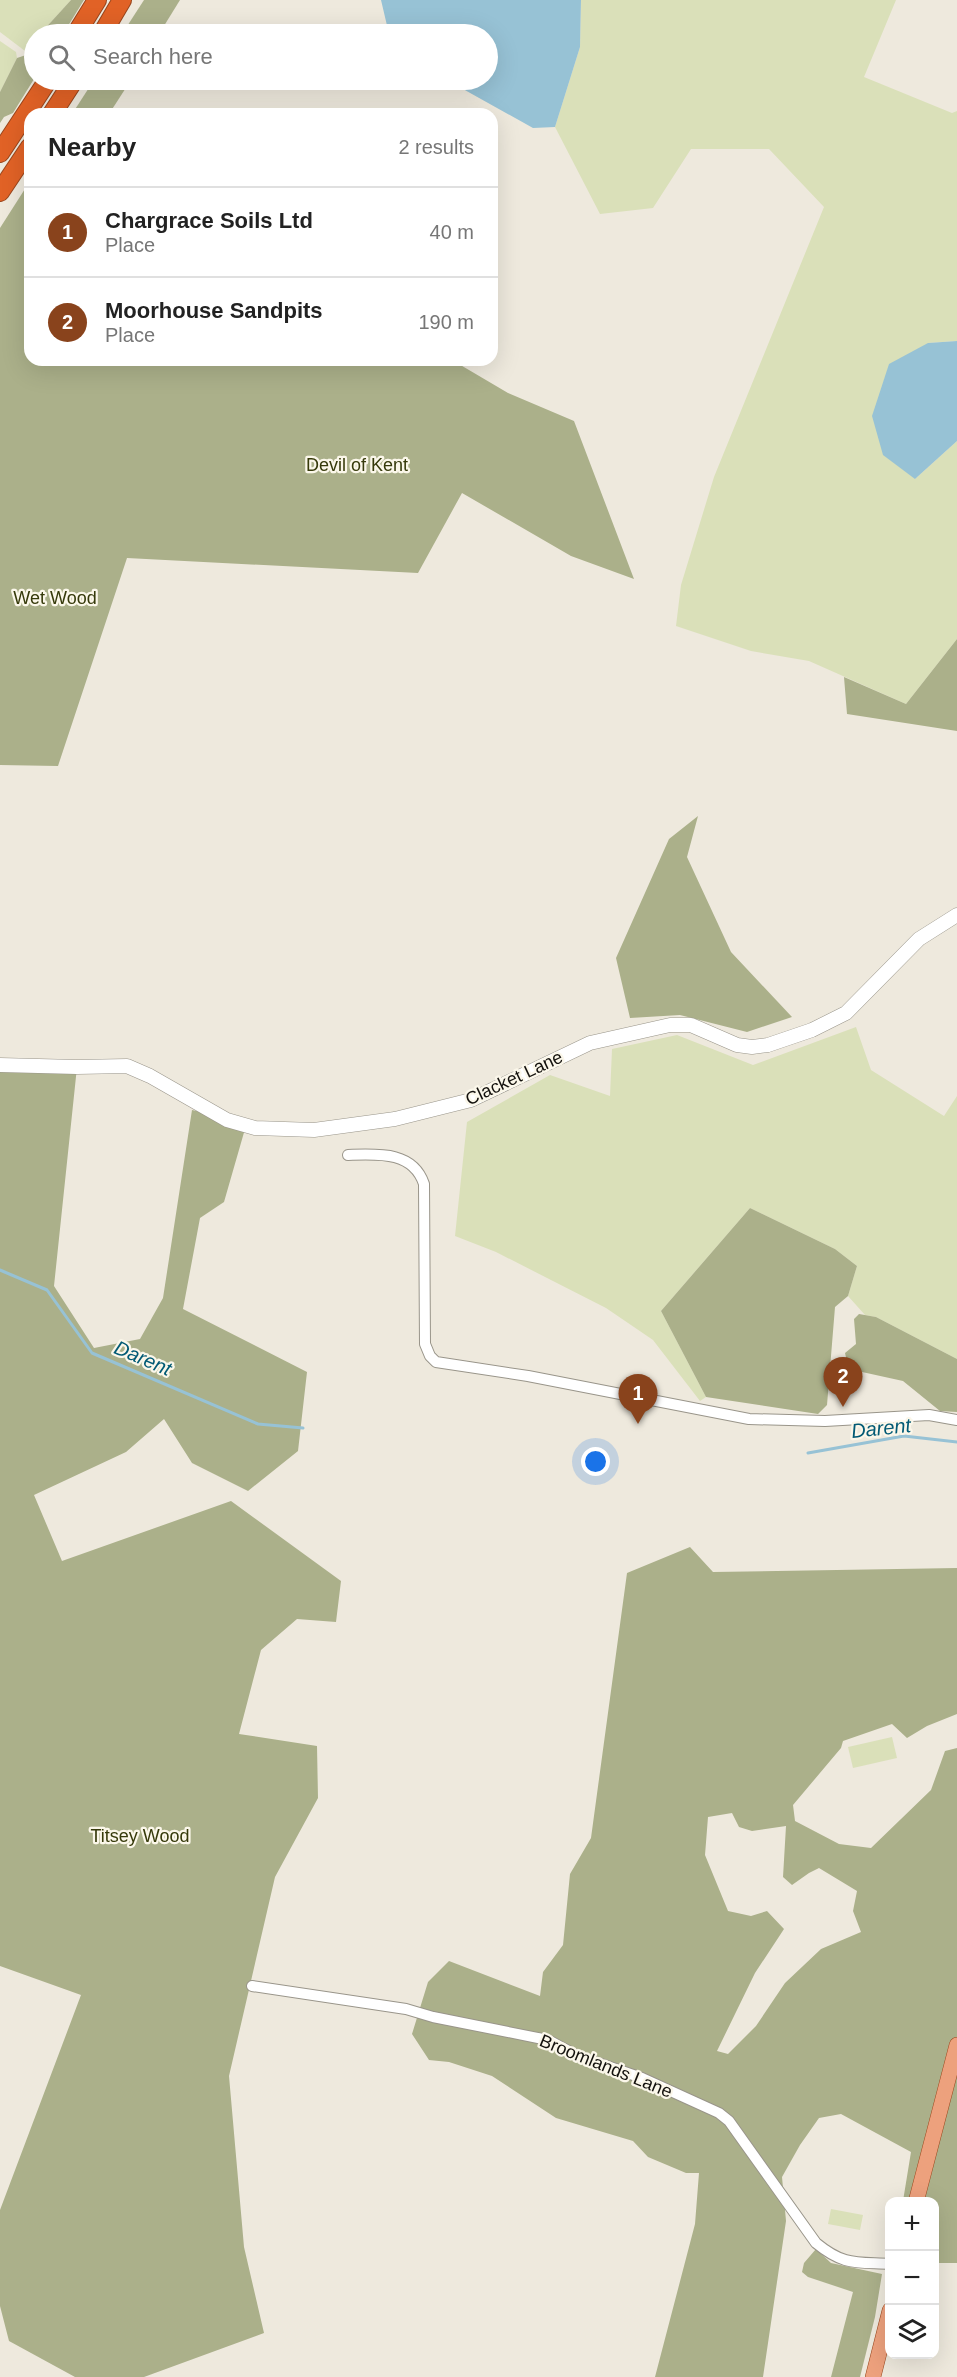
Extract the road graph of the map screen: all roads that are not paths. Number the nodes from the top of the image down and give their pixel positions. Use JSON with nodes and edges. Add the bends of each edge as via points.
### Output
{"nodes":[{"id":1,"x":97,"y":0,"type":"edge"},
{"id":2,"x":122,"y":0,"type":"edge"},
{"id":3,"x":82,"y":24,"type":"edge"},
{"id":4,"x":108,"y":24,"type":"edge"},
{"id":5,"x":41,"y":90,"type":"edge"},
{"id":6,"x":68,"y":90,"type":"edge"},
{"id":7,"x":30,"y":108,"type":"edge"},
{"id":8,"x":56,"y":108,"type":"edge"},
{"id":9,"x":24,"y":116,"type":"edge"},
{"id":10,"x":0,"y":153,"type":"edge"},
{"id":11,"x":24,"y":156,"type":"edge"},
{"id":12,"x":0,"y":192,"type":"edge"},
{"id":13,"x":957,"y":915,"type":"edge"},
{"id":14,"x":0,"y":1065,"type":"edge"},
{"id":15,"x":348,"y":1155,"type":"dead end"},
{"id":16,"x":957,"y":1420,"type":"edge"},
{"id":17,"x":252,"y":1986,"type":"dead end"},
{"id":18,"x":957,"y":2045,"type":"edge"},
{"id":19,"x":917,"y":2197,"type":"edge"},
{"id":20,"x":885,"y":2264,"type":"edge"},
{"id":21,"x":885,"y":2330,"type":"edge"},
{"id":22,"x":873,"y":2377,"type":"edge"}],
"edges":[{"from":1,"to":3,"type":"highway"},
{"from":2,"to":4,"type":"highway"},
{"from":5,"to":7,"type":"highway"},
{"from":6,"to":8,"type":"highway"},
{"from":9,"to":10,"type":"highway"},
{"from":11,"to":12,"type":"highway"},
{"from":13,"to":14,"type":"street","name":"Clacket Lane","via":[[919,939],[846,1012],[812,1030],[752,1047],[737,1045],[691,1025],[670,1025],[590,1043],[471,1100],[395,1119],[314,1130],[255,1128],[227,1120],[127,1066]]},
{"from":15,"to":16,"type":"street","via":[[401,1158],[421,1174],[425,1344],[436,1362],[749,1419],[825,1421],[929,1415]]},
{"from":17,"to":20,"type":"street","name":"Broomlands Lane","via":[[406,2009],[548,2040],[578,2056],[642,2078],[725,2117],[816,2243],[832,2256],[843,2261]]},
{"from":18,"to":19,"type":"main road"},
{"from":21,"to":22,"type":"main road"}]}
